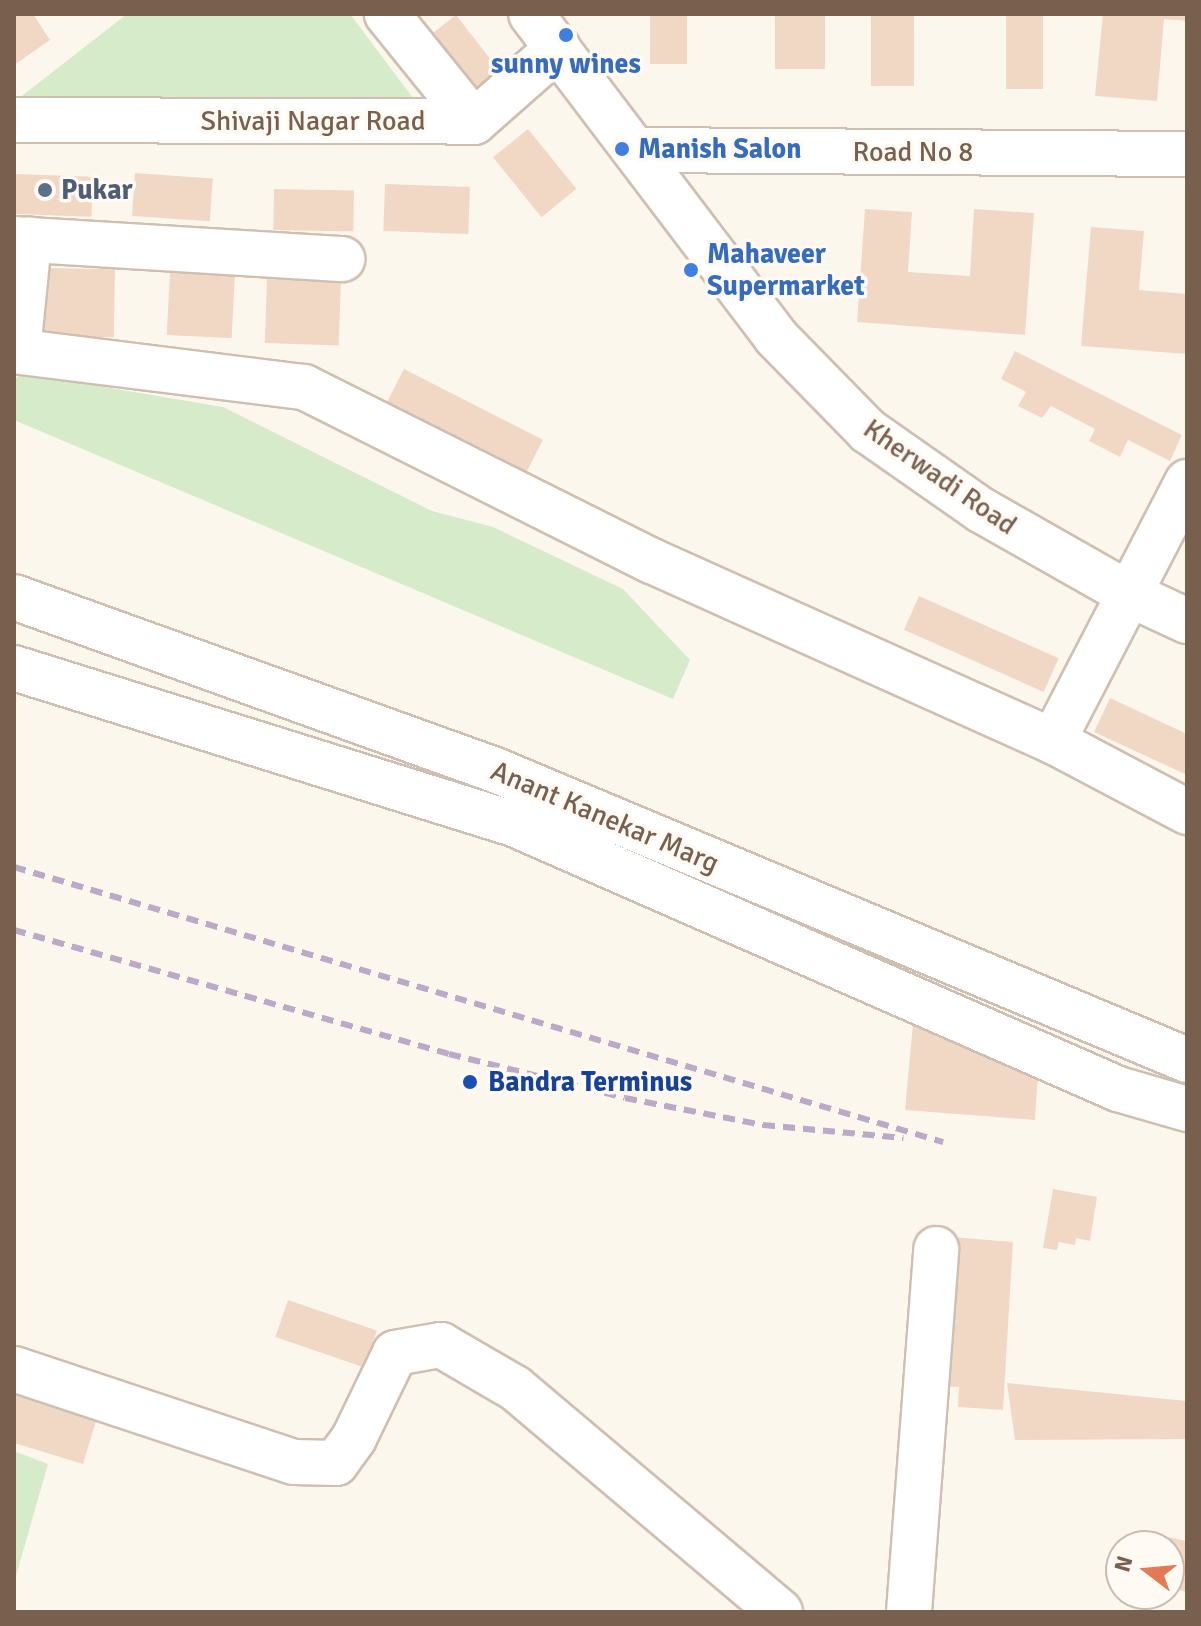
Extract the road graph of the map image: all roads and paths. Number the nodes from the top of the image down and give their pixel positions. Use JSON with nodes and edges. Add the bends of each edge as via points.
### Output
{"nodes":[{"id":1,"x":387,"y":14,"type":"edge"},
{"id":2,"x":531,"y":14,"type":"edge"},
{"id":3,"x":558,"y":48,"type":"junction"},
{"id":4,"x":14,"y":120,"type":"edge"},
{"id":5,"x":474,"y":122,"type":"junction"},
{"id":6,"x":639,"y":150,"type":"junction"},
{"id":7,"x":1187,"y":154,"type":"edge"},
{"id":8,"x":22,"y":239,"type":"edge"},
{"id":9,"x":342,"y":259,"type":"dead end"},
{"id":10,"x":16,"y":351,"type":"edge"},
{"id":11,"x":1187,"y":482,"type":"edge"},
{"id":12,"x":1129,"y":594,"type":"junction"},
{"id":13,"x":14,"y":597,"type":"edge"},
{"id":14,"x":1187,"y":621,"type":"edge"},
{"id":15,"x":14,"y":668,"type":"edge"},
{"id":16,"x":1053,"y":741,"type":"junction"},
{"id":17,"x":1187,"y":812,"type":"edge"},
{"id":18,"x":1187,"y":1060,"type":"edge"},
{"id":19,"x":1187,"y":1109,"type":"edge"},
{"id":20,"x":936,"y":1249,"type":"dead end"},
{"id":21,"x":14,"y":1369,"type":"edge"},
{"id":22,"x":780,"y":1612,"type":"edge"},
{"id":23,"x":909,"y":1612,"type":"edge"}],
"edges":[{"from":1,"to":5,"type":"street","name":"Shivaji Nagar Road"},
{"from":2,"to":3,"type":"street","name":"Kherwadi Road"},
{"from":3,"to":5,"type":"street"},
{"from":3,"to":6,"type":"street","name":"Kherwadi Road"},
{"from":4,"to":5,"type":"street","name":"Shivaji Nagar Road"},
{"from":6,"to":7,"type":"street","name":"Road No 8"},
{"from":6,"to":12,"type":"street","name":"Kherwadi Road","via":[[776,337],[868,431],[981,510]]},
{"from":8,"to":9,"type":"street"},
{"from":8,"to":10,"type":"street"},
{"from":10,"to":16,"type":"street","via":[[304,387],[652,561]]},
{"from":11,"to":12,"type":"street"},
{"from":12,"to":14,"type":"street","name":"Kherwadi Road"},
{"from":12,"to":16,"type":"street"},
{"from":13,"to":18,"type":"street","name":"Anant Kanekar Marg","via":[[495,770]]},
{"from":15,"to":19,"type":"street","name":"Anant Kanekar Marg","via":[[514,824],[1118,1089]]},
{"from":16,"to":17,"type":"street"},
{"from":20,"to":23,"type":"street"},
{"from":21,"to":22,"type":"street","via":[[294,1462],[336,1463],[354,1438],[395,1353],[441,1345],[515,1388]]}]}
